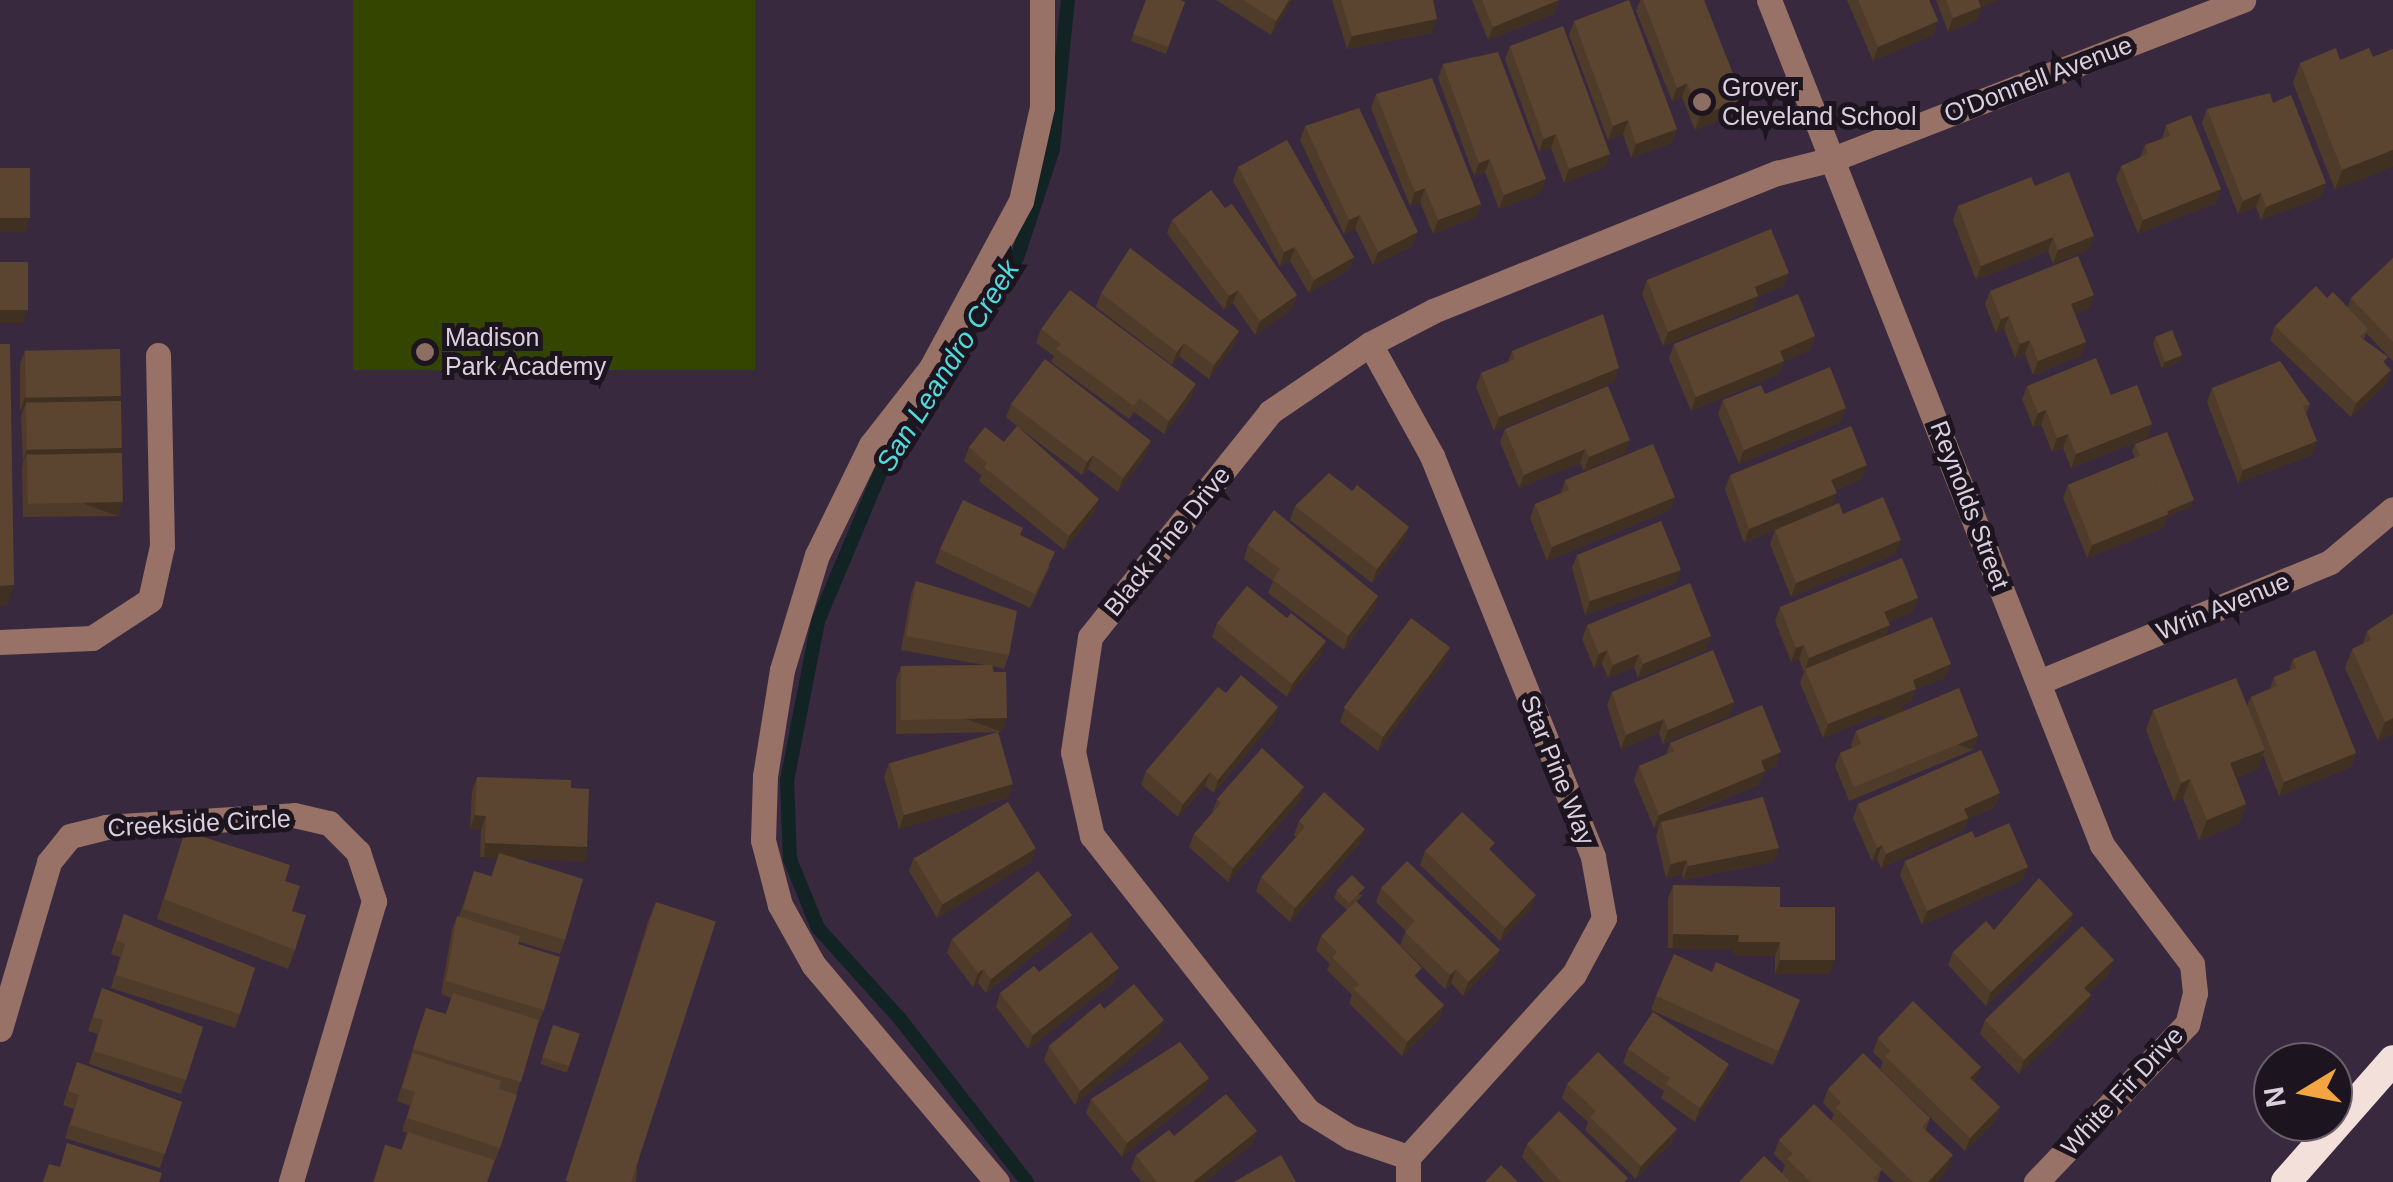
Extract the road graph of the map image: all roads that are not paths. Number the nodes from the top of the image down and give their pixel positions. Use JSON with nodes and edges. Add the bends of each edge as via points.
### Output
{"nodes":[{"id":1,"x":1042,"y":0,"type":"edge"},
{"id":2,"x":1769,"y":0,"type":"edge"},
{"id":3,"x":2243,"y":0,"type":"edge"},
{"id":4,"x":1834,"y":159,"type":"junction"},
{"id":5,"x":1370,"y":344,"type":"junction"},
{"id":6,"x":158,"y":355,"type":"dead end"},
{"id":7,"x":2393,"y":508,"type":"edge"},
{"id":8,"x":0,"y":642,"type":"edge"},
{"id":9,"x":2040,"y":682,"type":"junction"},
{"id":10,"x":2195,"y":993,"type":"joint"},
{"id":11,"x":0,"y":1029,"type":"edge"},
{"id":12,"x":2393,"y":1060,"type":"edge"},
{"id":13,"x":1408,"y":1170,"type":"edge"},
{"id":14,"x":291,"y":1182,"type":"edge"},
{"id":15,"x":998,"y":1182,"type":"edge"},
{"id":16,"x":2036,"y":1182,"type":"edge"},
{"id":17,"x":2286,"y":1182,"type":"edge"}],
"edges":[{"from":1,"to":15,"type":"street","via":[[1042,107],[1020,201],[931,368],[871,445],[817,555],[782,670],[765,776],[763,840],[780,905],[805,950]]},
{"from":2,"to":4,"type":"street","name":"Reynolds Street"},
{"from":3,"to":4,"type":"street","name":"O'Donnell Avenue"},
{"from":4,"to":5,"type":"street","name":"Black Pine Drive","via":[[1777,174],[1433,311]]},
{"from":4,"to":9,"type":"street","name":"Reynolds Street"},
{"from":5,"to":13,"type":"street","name":"Star Pine Way","via":[[1439,474],[1593,857],[1604,918],[1574,974]]},
{"from":5,"to":13,"type":"street","name":"Black Pine Drive","via":[[1270,412],[1090,637],[1072,752],[1092,836],[1308,1111]]},
{"from":6,"to":8,"type":"street","via":[[162,546],[150,600],[92,638]]},
{"from":7,"to":9,"type":"street","name":"Wrin Avenue","via":[[2330,562]]},
{"from":9,"to":10,"type":"street","name":"Reynolds Street","via":[[2102,845],[2192,964]]},
{"from":10,"to":16,"type":"street","name":"White Fir Drive","via":[[2187,1024]]},
{"from":11,"to":14,"type":"street","name":"Creekside Circle","via":[[49,862],[70,836],[105,827],[294,815],[330,823],[358,852],[374,901]]},
{"from":12,"to":17,"type":"highway"}]}
